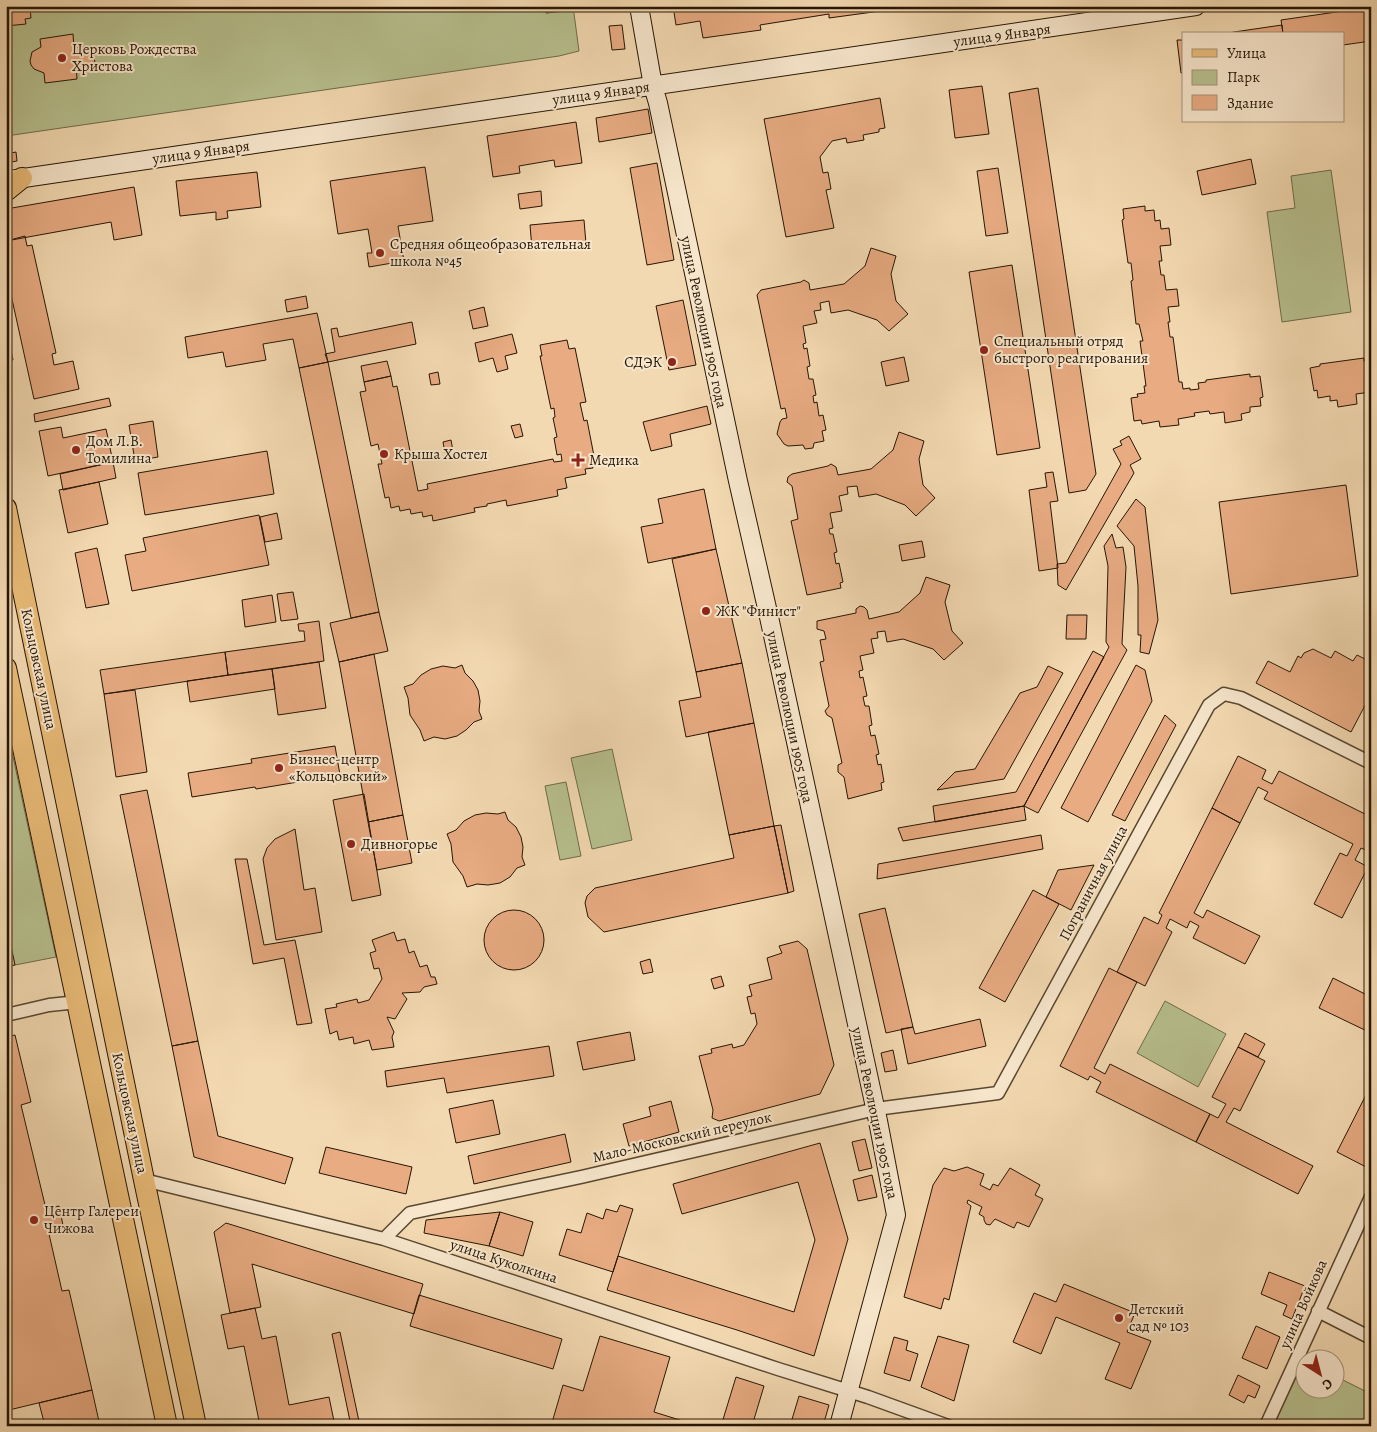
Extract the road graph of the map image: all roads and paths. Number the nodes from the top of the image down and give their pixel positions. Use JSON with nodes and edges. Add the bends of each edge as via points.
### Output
{"nodes":[{"id":1,"x":639,"y":6,"type":"edge"},
{"id":2,"x":1193,"y":7,"type":"edge"},
{"id":3,"x":653,"y":86,"type":"junction"},
{"id":4,"x":14,"y":180,"type":"edge"},
{"id":5,"x":6,"y":191,"type":"edge"},
{"id":6,"x":6,"y":508,"type":"edge"},
{"id":7,"x":6,"y":668,"type":"edge"},
{"id":8,"x":1371,"y":762,"type":"edge"},
{"id":9,"x":66,"y":800,"type":"junction"},
{"id":10,"x":35,"y":806,"type":"junction"},
{"id":11,"x":78,"y":1002,"type":"junction"},
{"id":12,"x":6,"y":1015,"type":"edge"},
{"id":13,"x":998,"y":1093,"type":"joint"},
{"id":14,"x":876,"y":1109,"type":"junction"},
{"id":15,"x":144,"y":1180,"type":"junction"},
{"id":16,"x":1371,"y":1197,"type":"edge"},
{"id":17,"x":384,"y":1239,"type":"junction"},
{"id":18,"x":1318,"y":1311,"type":"junction"},
{"id":19,"x":1371,"y":1338,"type":"edge"},
{"id":20,"x":849,"y":1392,"type":"junction"},
{"id":21,"x":167,"y":1426,"type":"edge"},
{"id":22,"x":196,"y":1426,"type":"edge"},
{"id":23,"x":839,"y":1426,"type":"edge"},
{"id":24,"x":948,"y":1426,"type":"edge"},
{"id":25,"x":1266,"y":1426,"type":"edge"}],
"edges":[{"from":1,"to":3,"type":"street","name":"улица Революции 1905 года"},
{"from":2,"to":3,"type":"street","name":"улица 9 Января"},
{"from":3,"to":4,"type":"street","name":"улица 9 Января"},
{"from":3,"to":14,"type":"street","name":"улица Революции 1905 года"},
{"from":4,"to":5,"type":"main road"},
{"from":6,"to":9,"type":"main road","name":"Кольцовская улица"},
{"from":7,"to":10,"type":"main road","name":"Кольцовская улица"},
{"from":8,"to":13,"type":"street","name":"Пограничная улица","via":[[1241,698],[1224,694],[1209,705]]},
{"from":9,"to":10,"type":"main road","via":[[50,797]]},
{"from":9,"to":15,"type":"main road","name":"Кольцовская улица"},
{"from":10,"to":11,"type":"main road","name":"Кольцовская улица"},
{"from":11,"to":12,"type":"street"},
{"from":11,"to":21,"type":"main road","name":"Кольцовская улица"},
{"from":13,"to":14,"type":"street","name":"Мало-Московский переулок"},
{"from":14,"to":17,"type":"street","name":"Мало-Московский переулок","via":[[581,1177],[410,1212]]},
{"from":14,"to":20,"type":"street","name":"улица Революции 1905 года","via":[[896,1215]]},
{"from":15,"to":17,"type":"street","name":"улица Куколкина"},
{"from":15,"to":22,"type":"main road","name":"Кольцовская улица"},
{"from":16,"to":18,"type":"street","name":"улица Войкова"},
{"from":17,"to":20,"type":"street","name":"улица Куколкина"},
{"from":18,"to":19,"type":"street"},
{"from":18,"to":25,"type":"street","name":"улица Войкова"},
{"from":20,"to":23,"type":"street","name":"улица Революции 1905 года"},
{"from":20,"to":24,"type":"street","name":"улица Куколкина"}]}
